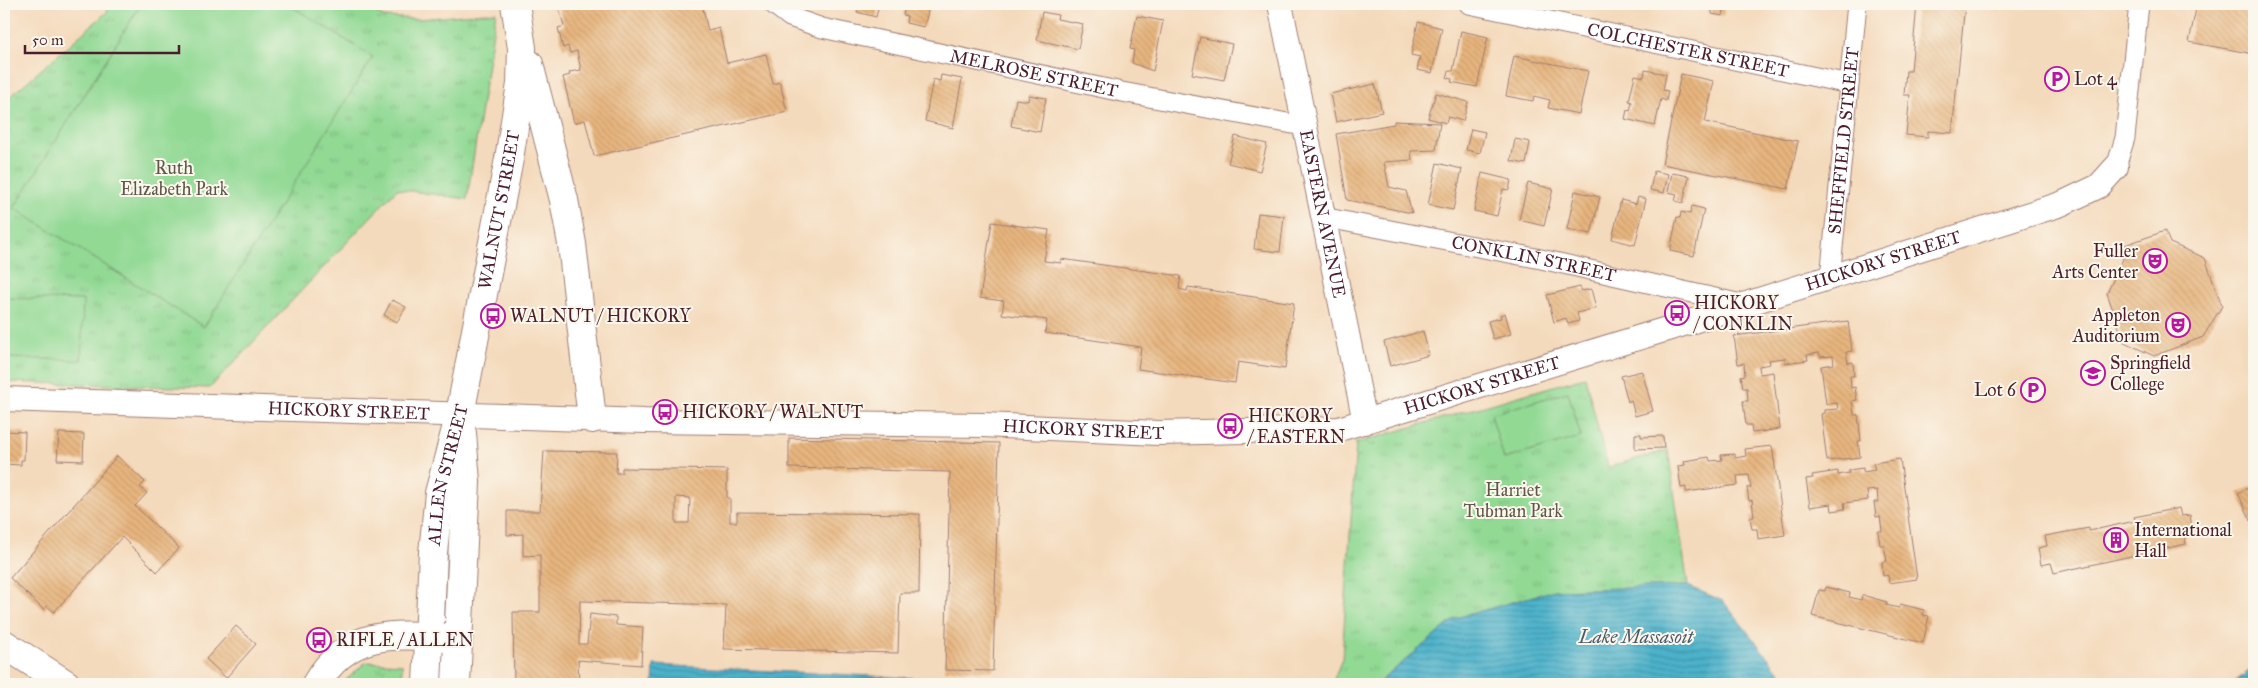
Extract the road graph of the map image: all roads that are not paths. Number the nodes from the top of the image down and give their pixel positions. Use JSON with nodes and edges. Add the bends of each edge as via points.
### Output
{"nodes":[{"id":1,"x":773,"y":4,"type":"edge"},
{"id":2,"x":1280,"y":4,"type":"edge"},
{"id":3,"x":1469,"y":4,"type":"edge"},
{"id":4,"x":1857,"y":4,"type":"edge"},
{"id":5,"x":2139,"y":4,"type":"edge"},
{"id":6,"x":518,"y":17,"type":"edge"},
{"id":7,"x":1848,"y":84,"type":"junction"},
{"id":8,"x":1303,"y":126,"type":"junction"},
{"id":9,"x":2116,"y":167,"type":"joint"},
{"id":10,"x":1322,"y":217,"type":"junction"},
{"id":11,"x":1830,"y":278,"type":"junction"},
{"id":12,"x":1746,"y":305,"type":"junction"},
{"id":13,"x":4,"y":399,"type":"edge"},
{"id":14,"x":460,"y":414,"type":"junction"},
{"id":15,"x":592,"y":418,"type":"junction"},
{"id":16,"x":1365,"y":422,"type":"junction"},
{"id":17,"x":429,"y":636,"type":"junction"},
{"id":18,"x":459,"y":639,"type":"junction"},
{"id":19,"x":5,"y":646,"type":"edge"},
{"id":20,"x":427,"y":683,"type":"edge"},
{"id":21,"x":66,"y":684,"type":"edge"},
{"id":22,"x":316,"y":684,"type":"edge"},
{"id":23,"x":456,"y":684,"type":"edge"}],
"edges":[{"from":1,"to":8,"type":"street","name":"MELROSE STREET","via":[[790,17],[822,28],[1122,92]]},
{"from":2,"to":8,"type":"street","name":"EASTERN AVENUE"},
{"from":3,"to":7,"type":"street","name":"COLCHESTER STREET"},
{"from":4,"to":7,"type":"street","name":"SHEFFIELD STREET"},
{"from":5,"to":9,"type":"street","via":[[2125,138]]},
{"from":6,"to":14,"type":"main road","name":"WALNUT STREET","via":[[522,66],[517,111]]},
{"from":6,"to":15,"type":"main road","via":[[564,200]]},
{"from":7,"to":11,"type":"street","name":"SHEFFIELD STREET"},
{"from":8,"to":10,"type":"street","name":"EASTERN AVENUE"},
{"from":9,"to":11,"type":"street","name":"HICKORY STREET","via":[[2099,186],[2061,204]]},
{"from":10,"to":12,"type":"street","name":"CONKLIN STREET","via":[[1541,259]]},
{"from":10,"to":16,"type":"street","name":"EASTERN AVENUE"},
{"from":11,"to":12,"type":"street","name":"HICKORY STREET"},
{"from":12,"to":16,"type":"street","name":"HICKORY STREET"},
{"from":13,"to":14,"type":"street","name":"HICKORY STREET"},
{"from":14,"to":15,"type":"street","name":"HICKORY STREET"},
{"from":14,"to":17,"type":"main road","name":"ALLEN STREET","via":[[439,493],[432,553]]},
{"from":14,"to":18,"type":"main road","name":"ALLEN STREET","via":[[466,482]]},
{"from":15,"to":16,"type":"street","name":"HICKORY STREET","via":[[983,425],[1158,433],[1339,429]]},
{"from":17,"to":18,"type":"main road"},
{"from":17,"to":20,"type":"main road","name":"ALLEN STREET"},
{"from":17,"to":22,"type":"main road","via":[[380,636],[356,644],[334,658]]},
{"from":18,"to":23,"type":"main road","name":"ALLEN STREET"},
{"from":19,"to":21,"type":"main road"}]}
